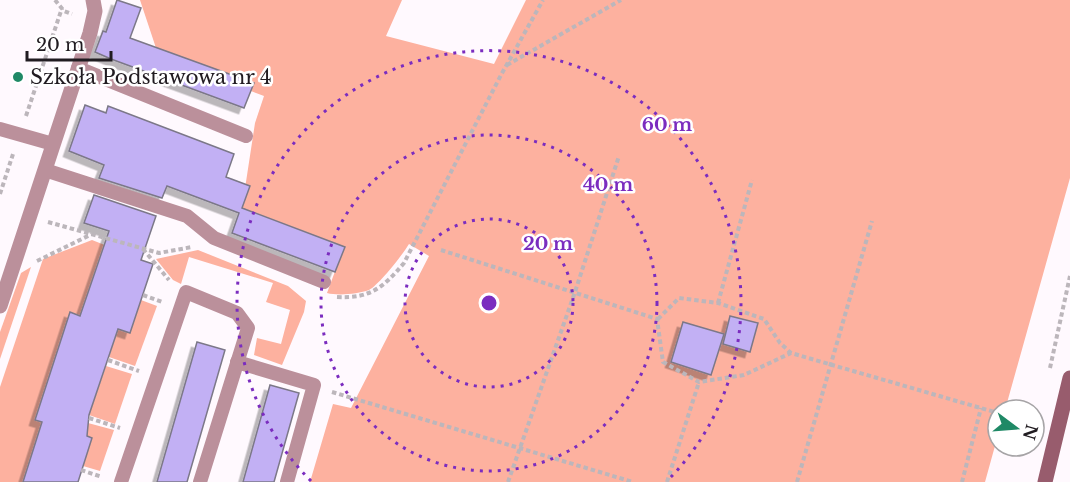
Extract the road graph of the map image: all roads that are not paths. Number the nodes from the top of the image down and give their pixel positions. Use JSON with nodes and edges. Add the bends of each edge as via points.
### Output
{"nodes":[{"id":1,"x":93,"y":0,"type":"edge"},
{"id":2,"x":78,"y":68,"type":"junction"},
{"id":3,"x":0,"y":129,"type":"edge"},
{"id":4,"x":246,"y":136,"type":"dead end"},
{"id":5,"x":53,"y":144,"type":"junction"},
{"id":6,"x":45,"y":170,"type":"junction"},
{"id":7,"x":324,"y":282,"type":"dead end"},
{"id":8,"x":1,"y":299,"type":"edge"},
{"id":9,"x":237,"y":362,"type":"junction"},
{"id":10,"x":1070,"y":378,"type":"edge"},
{"id":11,"x":121,"y":482,"type":"edge"},
{"id":12,"x":200,"y":482,"type":"edge"},
{"id":13,"x":287,"y":482,"type":"edge"},
{"id":14,"x":1045,"y":482,"type":"edge"}],
"edges":[{"from":1,"to":2,"type":"street","via":[[94,11]]},
{"from":2,"to":4,"type":"lane"},
{"from":2,"to":5,"type":"street"},
{"from":3,"to":5,"type":"lane"},
{"from":5,"to":6,"type":"street"},
{"from":6,"to":7,"type":"lane","via":[[187,216],[214,238]]},
{"from":6,"to":8,"type":"street"},
{"from":9,"to":11,"type":"lane","via":[[248,328],[237,313],[186,292]]},
{"from":9,"to":12,"type":"lane"},
{"from":9,"to":13,"type":"lane","via":[[314,387]]},
{"from":10,"to":14,"type":"street"}]}
